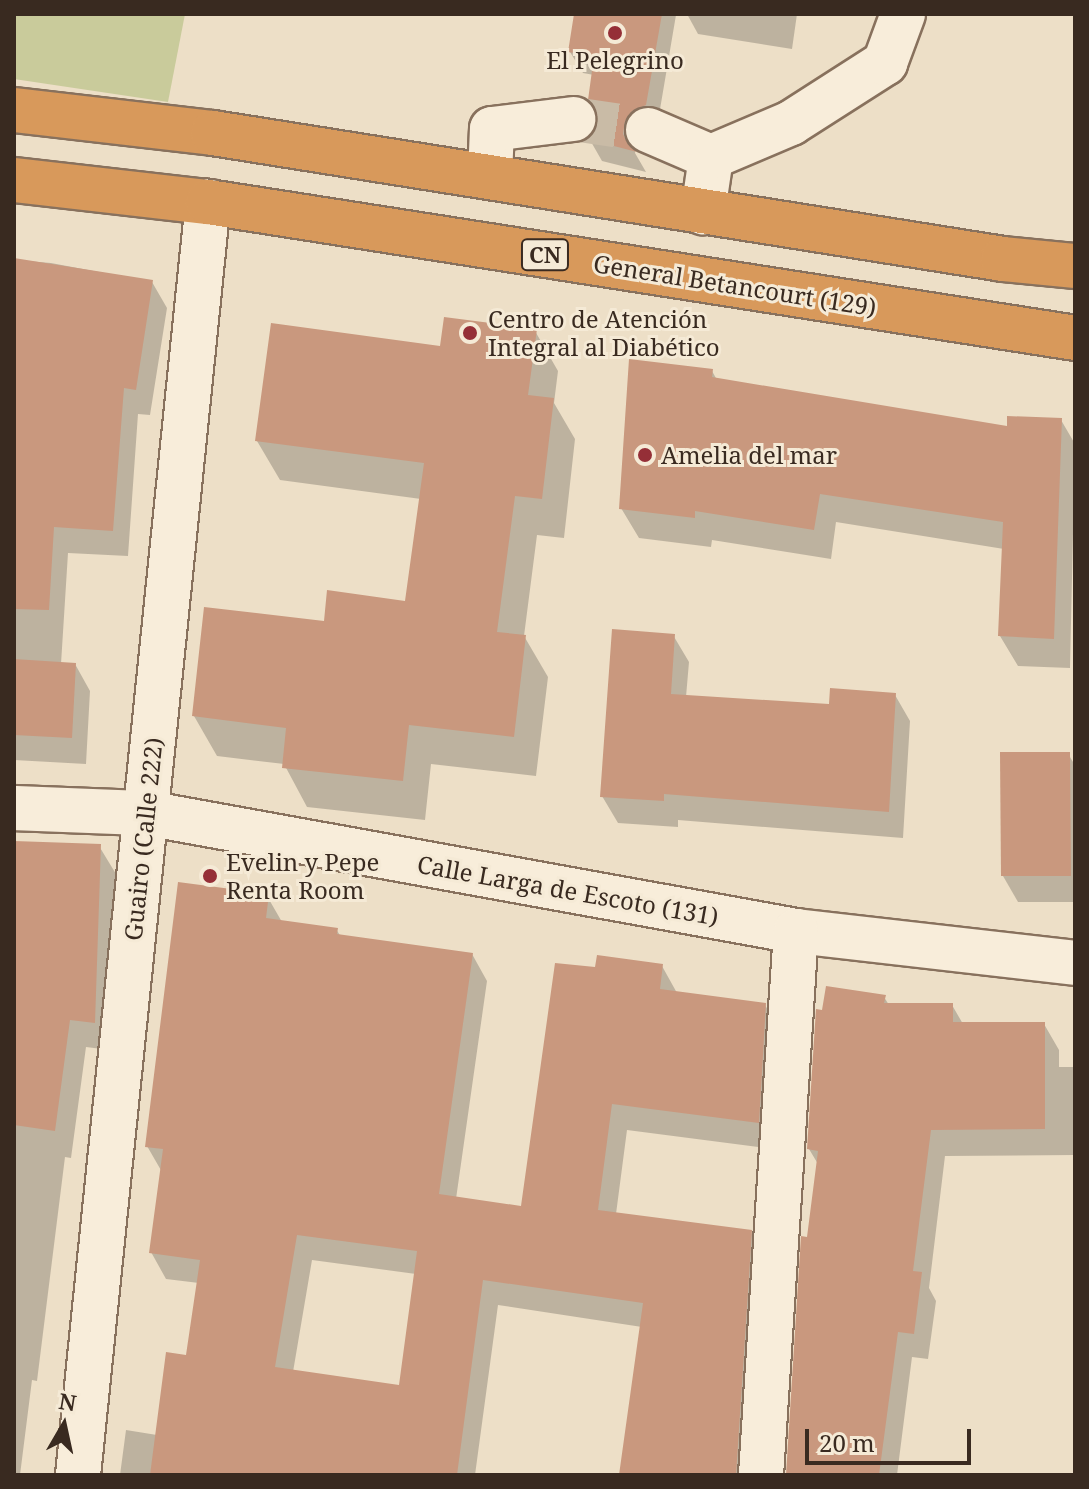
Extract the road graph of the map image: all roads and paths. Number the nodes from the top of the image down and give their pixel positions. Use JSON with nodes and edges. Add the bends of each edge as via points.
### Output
{"nodes":[{"id":1,"x":903,"y":14,"type":"edge"},
{"id":2,"x":14,"y":110,"type":"edge"},
{"id":3,"x":573,"y":119,"type":"tunnel mouth"},
{"id":4,"x":648,"y":130,"type":"tunnel mouth"},
{"id":5,"x":711,"y":157,"type":"junction"},
{"id":6,"x":490,"y":176,"type":"junction"},
{"id":7,"x":14,"y":180,"type":"edge"},
{"id":8,"x":208,"y":202,"type":"junction"},
{"id":9,"x":703,"y":212,"type":"junction"},
{"id":10,"x":1075,"y":266,"type":"edge"},
{"id":11,"x":1075,"y":338,"type":"edge"},
{"id":12,"x":14,"y":808,"type":"edge"},
{"id":13,"x":146,"y":813,"type":"junction"},
{"id":14,"x":796,"y":931,"type":"junction"},
{"id":15,"x":1075,"y":963,"type":"edge"},
{"id":16,"x":78,"y":1475,"type":"edge"},
{"id":17,"x":761,"y":1475,"type":"edge"}],
"edges":[{"from":1,"to":5,"type":"street","via":[[885,63],[791,123]]},
{"from":2,"to":6,"type":"highway","via":[[213,133]]},
{"from":3,"to":6,"type":"street","via":[[492,129]]},
{"from":4,"to":5,"type":"street"},
{"from":5,"to":9,"type":"street"},
{"from":6,"to":9,"type":"highway"},
{"from":7,"to":8,"type":"highway","name":"General Betancourt (129)","number":"CN"},
{"from":8,"to":11,"type":"highway","name":"General Betancourt (129)","number":"CN"},
{"from":8,"to":13,"type":"street","name":"Guairo (Calle 222)"},
{"from":9,"to":10,"type":"highway"},
{"from":12,"to":13,"type":"street","name":"Calle Larga de Escoto (131)"},
{"from":13,"to":14,"type":"street","name":"Calle Larga de Escoto (131)"},
{"from":13,"to":16,"type":"street","name":"Guairo (Calle 222)"},
{"from":14,"to":15,"type":"street","name":"Calle Larga de Escoto (131)"},
{"from":14,"to":17,"type":"street"}]}
